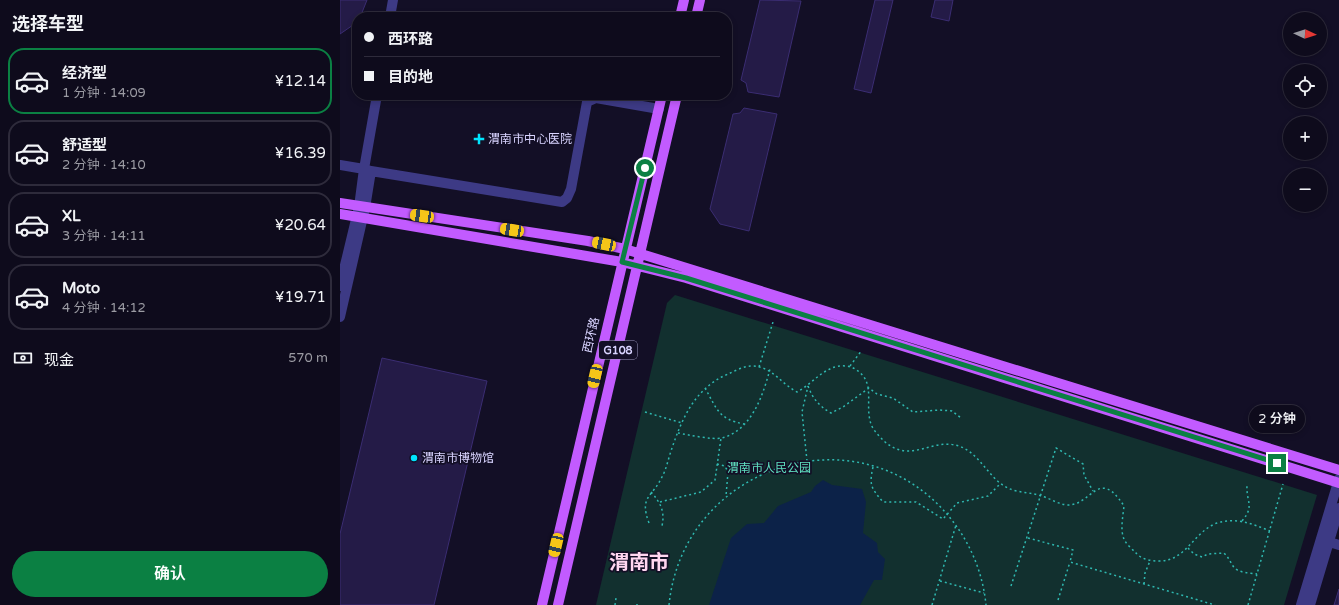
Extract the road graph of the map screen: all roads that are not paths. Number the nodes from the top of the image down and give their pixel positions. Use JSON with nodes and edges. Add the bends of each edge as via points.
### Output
{"nodes":[{"id":1,"x":393,"y":0,"type":"edge"},
{"id":2,"x":684,"y":0,"type":"edge"},
{"id":3,"x":700,"y":0,"type":"edge"},
{"id":4,"x":391,"y":12,"type":"edge"},
{"id":5,"x":681,"y":12,"type":"edge"},
{"id":6,"x":697,"y":12,"type":"edge"},
{"id":7,"x":376,"y":100,"type":"edge"},
{"id":8,"x":592,"y":100,"type":"edge"},
{"id":9,"x":606,"y":100,"type":"edge"},
{"id":10,"x":661,"y":100,"type":"edge"},
{"id":11,"x":677,"y":100,"type":"edge"},
{"id":12,"x":659,"y":110,"type":"junction"},
{"id":13,"x":340,"y":165,"type":"edge"},
{"id":14,"x":368,"y":170,"type":"junction"},
{"id":15,"x":340,"y":203,"type":"edge"},
{"id":16,"x":362,"y":207,"type":"junction"},
{"id":17,"x":340,"y":214,"type":"edge"},
{"id":18,"x":360,"y":218,"type":"junction"},
{"id":19,"x":625,"y":249,"type":"junction"},
{"id":20,"x":640,"y":254,"type":"junction"},
{"id":21,"x":622,"y":262,"type":"junction"},
{"id":22,"x":638,"y":265,"type":"junction"},
{"id":23,"x":340,"y":286,"type":"edge"},
{"id":24,"x":340,"y":317,"type":"edge"},
{"id":25,"x":1339,"y":470,"type":"edge"},
{"id":26,"x":1339,"y":481,"type":"edge"},
{"id":27,"x":1339,"y":508,"type":"edge"},
{"id":28,"x":1334,"y":521,"type":"edge"},
{"id":29,"x":1330,"y":542,"type":"edge"},
{"id":30,"x":542,"y":605,"type":"edge"},
{"id":31,"x":558,"y":605,"type":"edge"},
{"id":32,"x":1301,"y":605,"type":"edge"},
{"id":33,"x":1310,"y":605,"type":"edge"}],
"edges":[{"from":1,"to":4,"type":"street"},
{"from":2,"to":5,"type":"main road"},
{"from":3,"to":6,"type":"main road"},
{"from":7,"to":14,"type":"street"},
{"from":8,"to":14,"type":"street","via":[[587,102],[571,189],[562,202]]},
{"from":9,"to":12,"type":"street"},
{"from":10,"to":12,"type":"main road","name":"西环路"},
{"from":11,"to":20,"type":"main road","number":"G108"},
{"from":12,"to":19,"type":"main road","name":"西环路"},
{"from":13,"to":14,"type":"street"},
{"from":14,"to":16,"type":"street"},
{"from":15,"to":16,"type":"main road"},
{"from":16,"to":18,"type":"street"},
{"from":16,"to":19,"type":"main road","via":[[588,241]]},
{"from":17,"to":18,"type":"main road"},
{"from":18,"to":21,"type":"main road"},
{"from":18,"to":23,"type":"street"},
{"from":18,"to":24,"type":"street"},
{"from":19,"to":20,"type":"main road"},
{"from":19,"to":21,"type":"main road","name":"西环路"},
{"from":20,"to":22,"type":"main road","number":"G108"},
{"from":20,"to":25,"type":"main road"},
{"from":21,"to":22,"type":"main road"},
{"from":21,"to":30,"type":"main road","name":"西环路"},
{"from":22,"to":26,"type":"main road"},
{"from":22,"to":31,"type":"main road","number":"G108"},
{"from":26,"to":28,"type":"street"},
{"from":27,"to":28,"type":"street"},
{"from":28,"to":29,"type":"street"},
{"from":29,"to":32,"type":"street"},
{"from":29,"to":33,"type":"street"}]}
